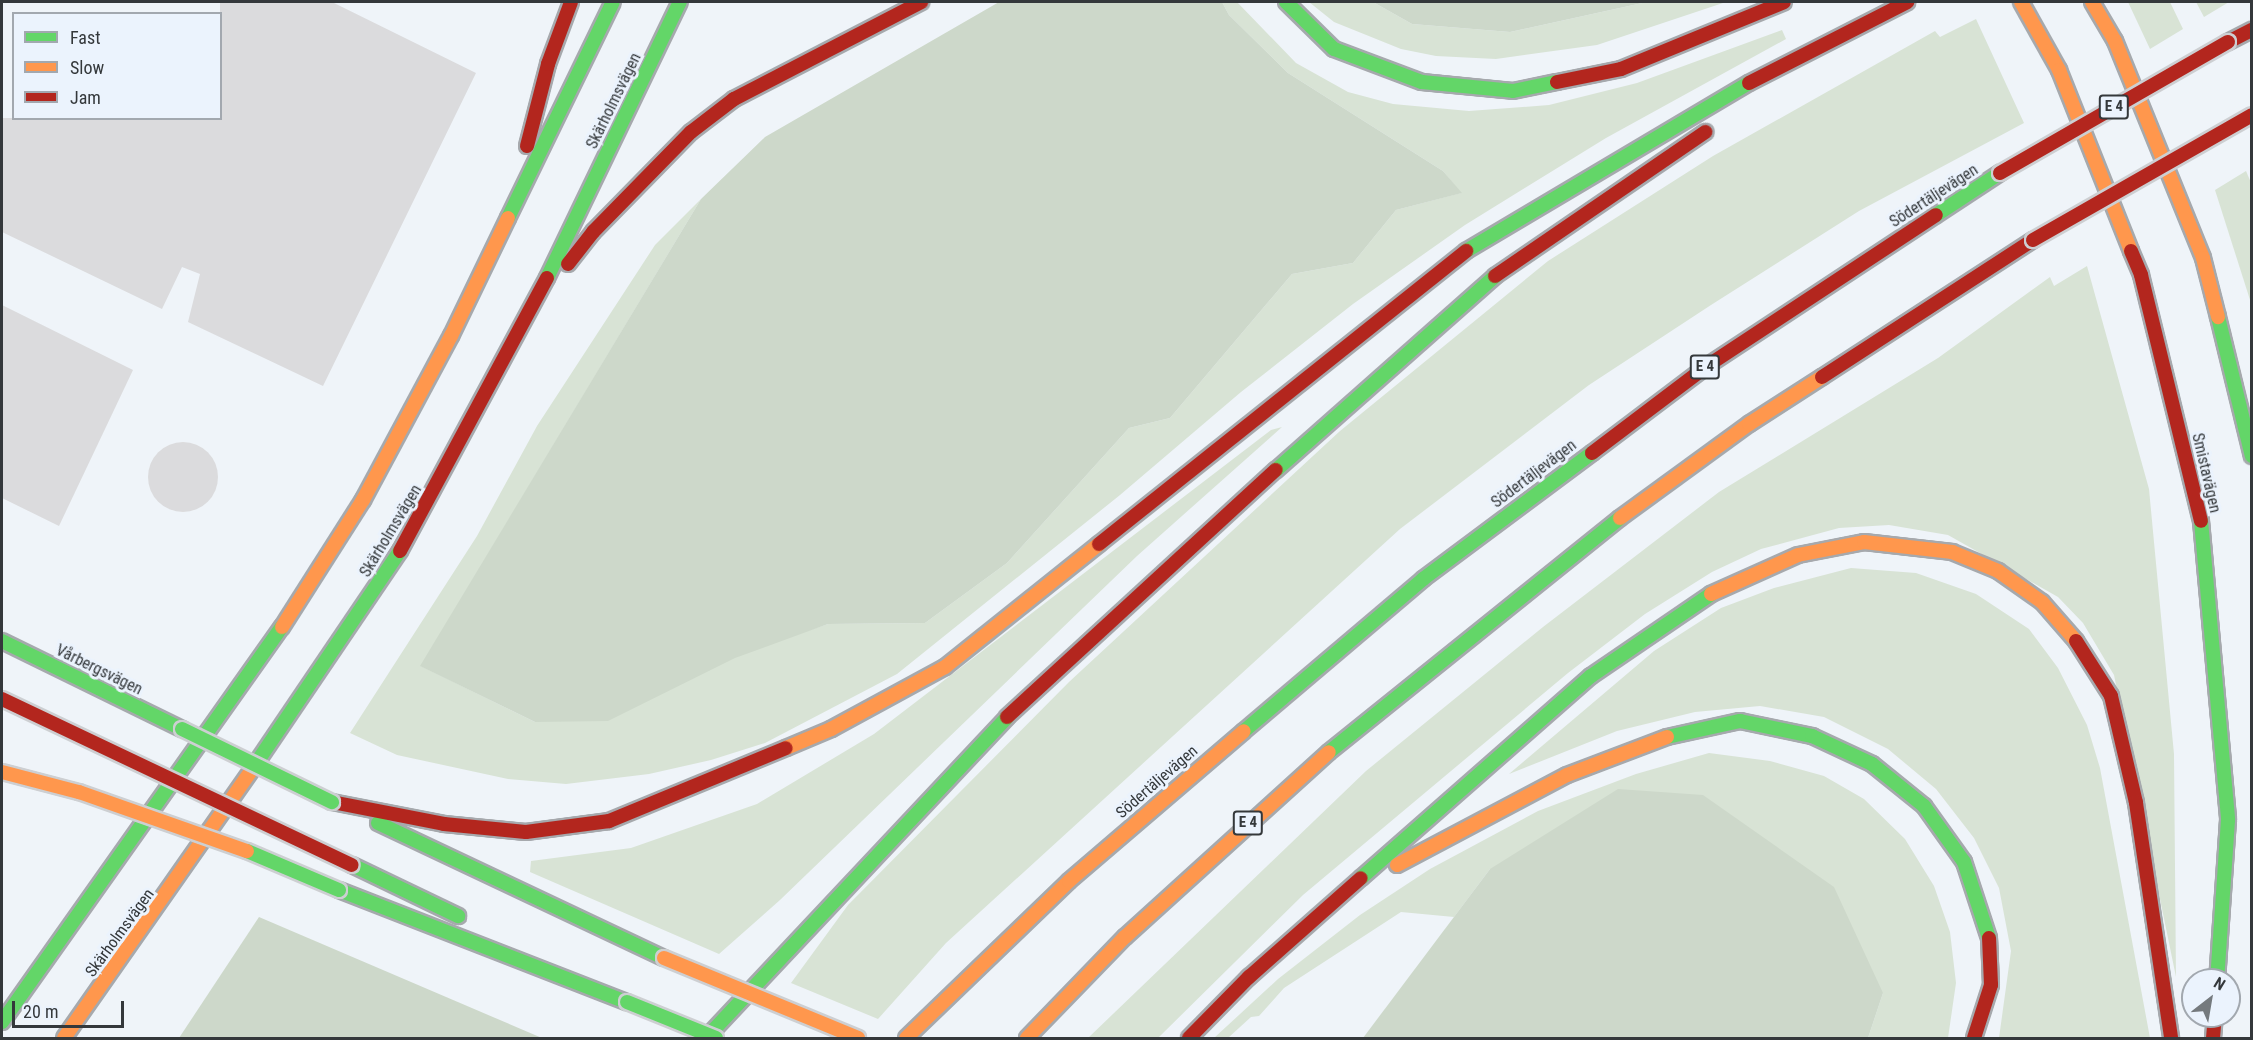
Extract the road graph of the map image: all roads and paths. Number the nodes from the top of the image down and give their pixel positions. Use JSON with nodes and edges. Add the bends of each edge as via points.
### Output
{"nodes":[{"id":1,"x":571,"y":2,"type":"edge"},
{"id":2,"x":613,"y":2,"type":"edge"},
{"id":3,"x":680,"y":2,"type":"edge"},
{"id":4,"x":921,"y":2,"type":"edge"},
{"id":5,"x":1286,"y":2,"type":"edge"},
{"id":6,"x":1784,"y":2,"type":"edge"},
{"id":7,"x":1908,"y":2,"type":"edge"},
{"id":8,"x":2021,"y":2,"type":"edge"},
{"id":9,"x":2092,"y":2,"type":"edge"},
{"id":10,"x":2252,"y":30,"type":"edge"},
{"id":11,"x":1782,"y":83,"type":"dead end"},
{"id":12,"x":2252,"y":115,"type":"edge"},
{"id":13,"x":1723,"y":121,"type":"dead end"},
{"id":14,"x":512,"y":210,"type":"junction"},
{"id":15,"x":530,"y":312,"type":"junction"},
{"id":16,"x":2252,"y":456,"type":"edge"},
{"id":17,"x":2,"y":641,"type":"edge"},
{"id":18,"x":2,"y":699,"type":"edge"},
{"id":19,"x":2,"y":772,"type":"edge"},
{"id":20,"x":332,"y":802,"type":"junction"},
{"id":21,"x":1350,"y":889,"type":"junction"},
{"id":22,"x":471,"y":923,"type":"dead end"},
{"id":23,"x":492,"y":933,"type":"dead end"},
{"id":24,"x":2218,"y":968,"type":"edge"},
{"id":25,"x":627,"y":1002,"type":"junction"},
{"id":26,"x":2,"y":1022,"type":"edge"},
{"id":27,"x":64,"y":1038,"type":"edge"},
{"id":28,"x":706,"y":1038,"type":"edge"},
{"id":29,"x":716,"y":1038,"type":"edge"},
{"id":30,"x":858,"y":1038,"type":"edge"},
{"id":31,"x":906,"y":1038,"type":"edge"},
{"id":32,"x":1027,"y":1038,"type":"edge"},
{"id":33,"x":1189,"y":1038,"type":"edge"},
{"id":34,"x":1974,"y":1038,"type":"edge"},
{"id":35,"x":2171,"y":1038,"type":"edge"}],
"edges":[{"from":1,"to":14,"type":"main road","via":[[548,64]]},
{"from":2,"to":14,"type":"main road"},
{"from":3,"to":15,"type":"main road","name":"Skärholmsvägen"},
{"from":4,"to":15,"type":"main road","via":[[734,99],[690,132],[593,232]]},
{"from":5,"to":6,"type":"main road","via":[[1334,49],[1422,82],[1513,91],[1622,69]]},
{"from":7,"to":11,"type":"main road"},
{"from":7,"to":20,"type":"main road","via":[[1724,96],[1472,247],[945,667],[831,729],[609,821],[526,832],[444,824]]},
{"from":8,"to":24,"type":"main road","name":"Smistavägen","via":[[2059,70],[2140,275],[2200,514],[2228,820]]},
{"from":9,"to":16,"type":"main road","via":[[2115,41],[2203,258]]},
{"from":10,"to":31,"type":"main road","name":"Södertäljevägen","number":"E 4","bridge":true,"via":[[2000,172],[1707,366],[1423,579],[1069,881]]},
{"from":12,"to":32,"type":"main road","number":"E 4","bridge":true,"via":[[2033,240],[1749,424],[1635,506],[1288,786],[1125,937]]},
{"from":13,"to":28,"type":"main road","via":[[1499,273],[1306,442],[1002,722]]},
{"from":14,"to":26,"type":"main road","via":[[451,336],[363,500],[304,596]]},
{"from":15,"to":27,"type":"main road","name":"Skärholmsvägen","via":[[392,565],[137,939]]},
{"from":17,"to":20,"type":"main road","name":"Vårbergsvägen","bridge":true},
{"from":18,"to":22,"type":"main road","bridge":true},
{"from":19,"to":25,"type":"main road","bridge":true,"via":[[102,800],[236,847]]},
{"from":20,"to":30,"type":"main road","bridge":true,"via":[[664,958]]},
{"from":21,"to":33,"type":"main road","via":[[1249,977]]},
{"from":21,"to":34,"type":"main road","via":[[1567,775],[1666,737],[1740,721],[1812,736],[1872,764],[1924,806],[1964,862],[1988,929],[1991,985]]},
{"from":21,"to":35,"type":"main road","via":[[1591,676],[1724,585],[1798,555],[1864,542],[1952,552],[1998,571],[2043,602],[2081,648],[2111,696],[2136,803]]},
{"from":23,"to":25,"type":"main road"},
{"from":25,"to":29,"type":"main road","bridge":true}]}
